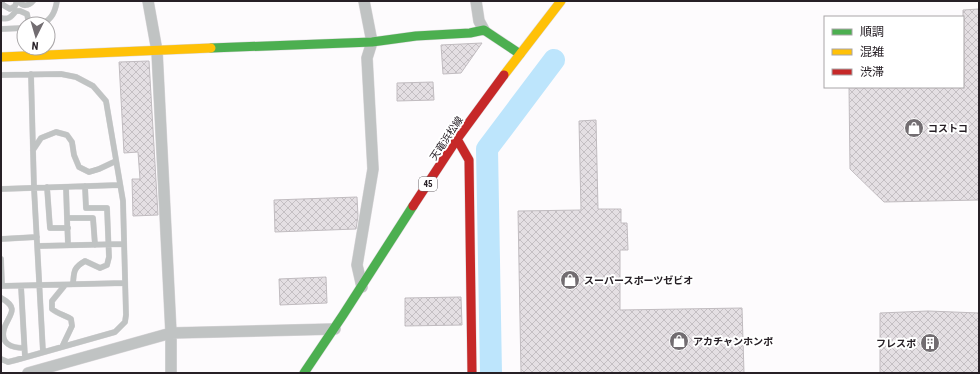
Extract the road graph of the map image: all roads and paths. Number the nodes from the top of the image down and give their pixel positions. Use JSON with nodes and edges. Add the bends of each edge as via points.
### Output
{"nodes":[{"id":1,"x":1,"y":1,"type":"edge"},
{"id":2,"x":18,"y":1,"type":"edge"},
{"id":3,"x":33,"y":1,"type":"edge"},
{"id":4,"x":57,"y":1,"type":"edge"},
{"id":5,"x":148,"y":1,"type":"edge"},
{"id":6,"x":364,"y":1,"type":"edge"},
{"id":7,"x":476,"y":1,"type":"edge"},
{"id":8,"x":561,"y":1,"type":"edge"},
{"id":9,"x":28,"y":16,"type":"edge"},
{"id":10,"x":52,"y":16,"type":"edge"},
{"id":11,"x":1,"y":18,"type":"edge"},
{"id":12,"x":16,"y":28,"type":"edge"},
{"id":13,"x":1,"y":29,"type":"edge"},
{"id":14,"x":484,"y":30,"type":"junction"},
{"id":15,"x":372,"y":42,"type":"junction"},
{"id":16,"x":157,"y":51,"type":"junction"},
{"id":17,"x":520,"y":54,"type":"junction"},
{"id":18,"x":1,"y":57,"type":"edge"},
{"id":19,"x":1,"y":74,"type":"edge"},
{"id":20,"x":31,"y":74,"type":"junction"},
{"id":21,"x":457,"y":139,"type":"junction"},
{"id":22,"x":33,"y":150,"type":"junction"},
{"id":23,"x":116,"y":161,"type":"junction"},
{"id":24,"x":120,"y":185,"type":"junction"},
{"id":25,"x":85,"y":186,"type":"junction"},
{"id":26,"x":47,"y":187,"type":"junction"},
{"id":27,"x":66,"y":187,"type":"junction"},
{"id":28,"x":34,"y":188,"type":"junction"},
{"id":29,"x":1,"y":189,"type":"edge"},
{"id":30,"x":67,"y":218,"type":"junction"},
{"id":31,"x":68,"y":228,"type":"junction"},
{"id":32,"x":37,"y":237,"type":"junction"},
{"id":33,"x":1,"y":239,"type":"edge"},
{"id":34,"x":109,"y":244,"type":"junction"},
{"id":35,"x":124,"y":244,"type":"junction"},
{"id":36,"x":68,"y":245,"type":"junction"},
{"id":37,"x":95,"y":245,"type":"junction"},
{"id":38,"x":38,"y":246,"type":"junction"},
{"id":39,"x":1,"y":259,"type":"edge"},
{"id":40,"x":125,"y":283,"type":"junction"},
{"id":41,"x":73,"y":284,"type":"junction"},
{"id":42,"x":40,"y":285,"type":"junction"},
{"id":43,"x":65,"y":285,"type":"junction"},
{"id":44,"x":2,"y":286,"type":"edge"},
{"id":45,"x":21,"y":286,"type":"junction"},
{"id":46,"x":362,"y":287,"type":"junction"},
{"id":47,"x":1,"y":298,"type":"edge"},
{"id":48,"x":335,"y":329,"type":"junction"},
{"id":49,"x":171,"y":333,"type":"junction"},
{"id":50,"x":62,"y":347,"type":"junction"},
{"id":51,"x":24,"y":348,"type":"junction"},
{"id":52,"x":43,"y":352,"type":"junction"},
{"id":53,"x":25,"y":357,"type":"junction"},
{"id":54,"x":1,"y":359,"type":"edge"},
{"id":55,"x":28,"y":373,"type":"edge"},
{"id":56,"x":171,"y":373,"type":"edge"},
{"id":57,"x":304,"y":373,"type":"edge"},
{"id":58,"x":472,"y":373,"type":"edge"}],
"edges":[{"from":1,"to":2,"type":"lane","via":[[10,8]]},
{"from":2,"to":3,"type":"lane","via":[[24,6],[30,5]]},
{"from":4,"to":10,"type":"lane"},
{"from":5,"to":16,"type":"street"},
{"from":6,"to":15,"type":"street"},
{"from":7,"to":14,"type":"street","via":[[479,21]]},
{"from":8,"to":17,"type":"street","name":"天竜浜松線","number":"45"},
{"from":9,"to":11,"type":"lane","via":[[16,11],[11,18]]},
{"from":12,"to":13,"type":"lane"},
{"from":14,"to":15,"type":"street"},
{"from":14,"to":17,"type":"street"},
{"from":15,"to":16,"type":"street"},
{"from":15,"to":46,"type":"street","via":[[366,58],[373,169],[357,265]]},
{"from":16,"to":18,"type":"street"},
{"from":16,"to":49,"type":"street"},
{"from":17,"to":21,"type":"street","name":"天竜浜松線","number":"45"},
{"from":19,"to":20,"type":"lane"},
{"from":20,"to":22,"type":"lane"},
{"from":20,"to":23,"type":"lane","via":[[61,74],[76,77],[93,86],[106,101]]},
{"from":21,"to":46,"type":"street","name":"天竜浜松線","number":"45"},
{"from":21,"to":58,"type":"street","via":[[469,160]]},
{"from":22,"to":23,"type":"lane","via":[[41,138],[56,132],[66,134],[72,142],[79,167],[89,172]]},
{"from":22,"to":28,"type":"lane"},
{"from":23,"to":24,"type":"lane"},
{"from":24,"to":25,"type":"lane"},
{"from":24,"to":35,"type":"lane"},
{"from":25,"to":27,"type":"lane"},
{"from":25,"to":34,"type":"lane","via":[[86,208],[107,208]]},
{"from":26,"to":27,"type":"lane"},
{"from":26,"to":28,"type":"lane"},
{"from":26,"to":31,"type":"lane","via":[[50,228]]},
{"from":27,"to":30,"type":"lane"},
{"from":28,"to":29,"type":"lane"},
{"from":28,"to":32,"type":"lane"},
{"from":30,"to":31,"type":"lane"},
{"from":30,"to":37,"type":"lane","via":[[93,218]]},
{"from":31,"to":36,"type":"lane"},
{"from":32,"to":33,"type":"lane"},
{"from":32,"to":38,"type":"lane"},
{"from":34,"to":35,"type":"lane"},
{"from":34,"to":37,"type":"lane"},
{"from":34,"to":41,"type":"lane","via":[[110,257],[107,265],[100,268],[85,261],[74,271]]},
{"from":35,"to":40,"type":"lane"},
{"from":36,"to":37,"type":"lane"},
{"from":36,"to":38,"type":"lane"},
{"from":38,"to":42,"type":"lane"},
{"from":39,"to":44,"type":"lane"},
{"from":40,"to":41,"type":"lane"},
{"from":40,"to":50,"type":"lane","via":[[126,315],[125,322],[120,328],[115,332]]},
{"from":41,"to":43,"type":"lane"},
{"from":42,"to":43,"type":"lane"},
{"from":42,"to":45,"type":"lane"},
{"from":42,"to":52,"type":"lane"},
{"from":43,"to":50,"type":"lane","via":[[52,301],[52,308],[71,319],[72,326]]},
{"from":44,"to":45,"type":"lane"},
{"from":45,"to":51,"type":"lane"},
{"from":46,"to":48,"type":"street","name":"天竜浜松線","number":"45"},
{"from":47,"to":51,"type":"lane","via":[[11,307],[11,315],[4,328],[3,336],[6,343],[14,348]]},
{"from":48,"to":49,"type":"street"},
{"from":48,"to":57,"type":"street","name":"天竜浜松線","number":"45"},
{"from":49,"to":55,"type":"street"},
{"from":49,"to":56,"type":"street"},
{"from":50,"to":52,"type":"lane"},
{"from":51,"to":53,"type":"lane"},
{"from":52,"to":53,"type":"lane"},
{"from":53,"to":54,"type":"lane","via":[[8,362]]}]}
